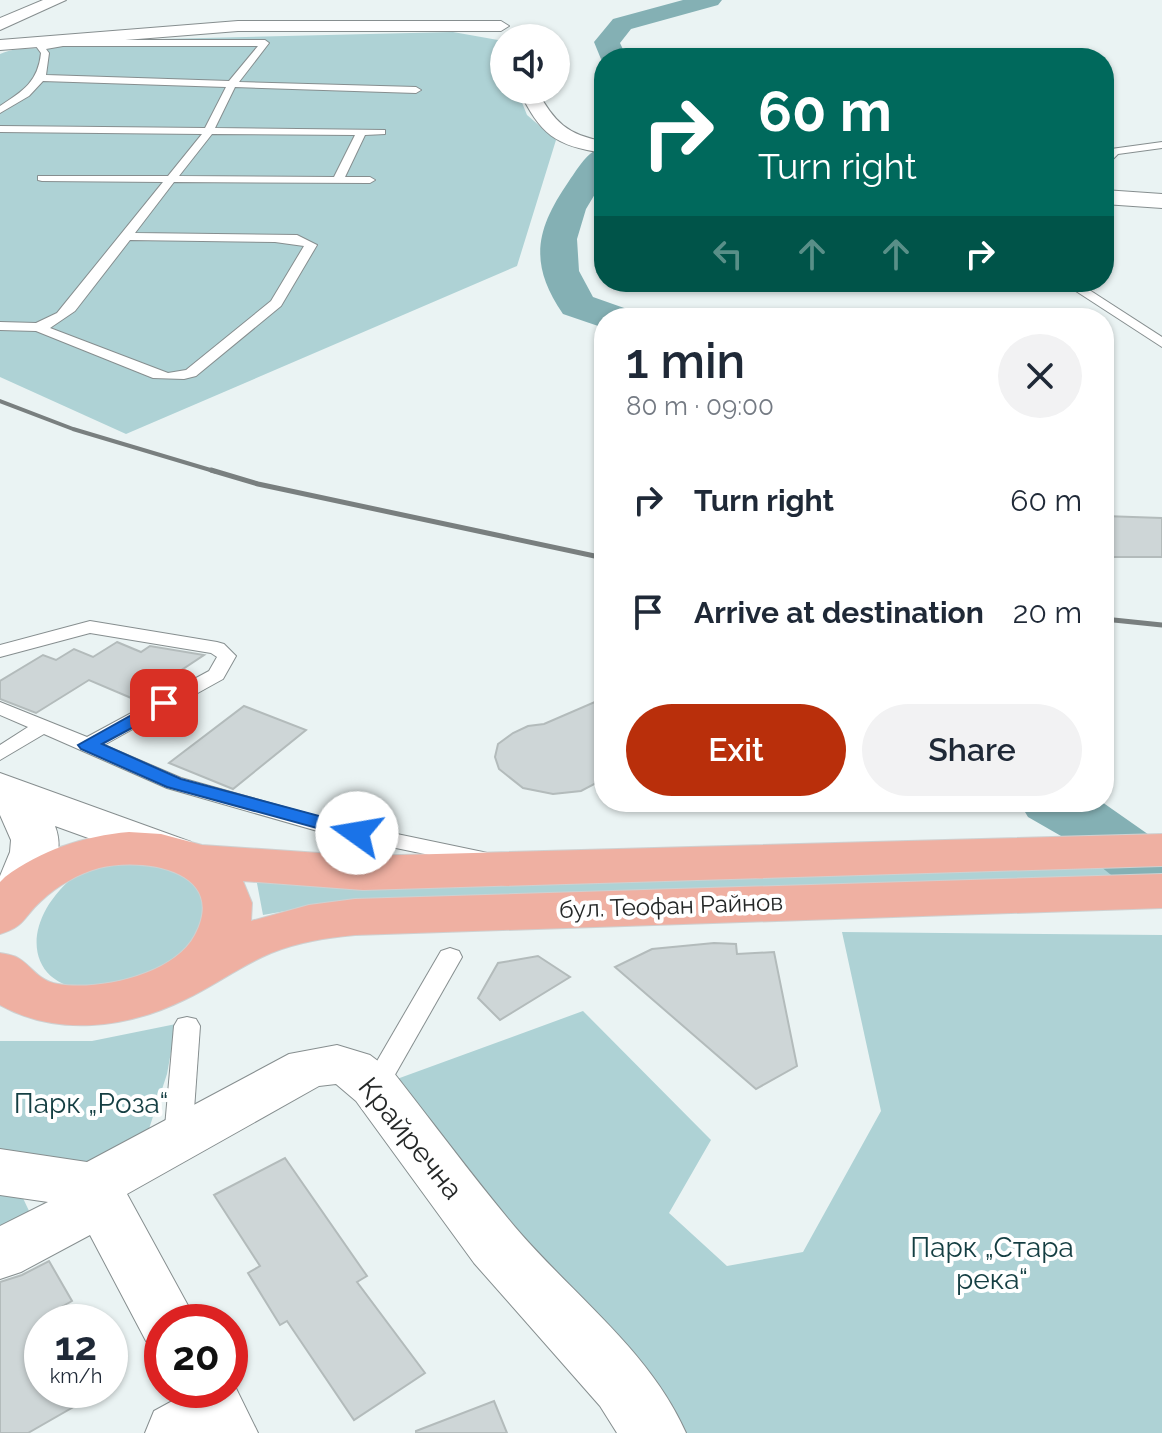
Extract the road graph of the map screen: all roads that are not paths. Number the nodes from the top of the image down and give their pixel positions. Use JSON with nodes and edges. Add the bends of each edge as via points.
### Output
{"nodes":[{"id":1,"x":57,"y":0,"type":"edge"},
{"id":2,"x":490,"y":9,"type":"dead end"},
{"id":3,"x":498,"y":24,"type":"edge"},
{"id":4,"x":0,"y":25,"type":"edge"},
{"id":5,"x":490,"y":32,"type":"edge"},
{"id":6,"x":0,"y":45,"type":"edge"},
{"id":7,"x":39,"y":45,"type":"junction"},
{"id":8,"x":42,"y":78,"type":"junction"},
{"id":9,"x":231,"y":85,"type":"junction"},
{"id":10,"x":416,"y":90,"type":"dead end"},
{"id":11,"x":534,"y":104,"type":"edge"},
{"id":12,"x":0,"y":110,"type":"edge"},
{"id":13,"x":0,"y":129,"type":"edge"},
{"id":14,"x":208,"y":132,"type":"junction"},
{"id":15,"x":361,"y":132,"type":"junction"},
{"id":16,"x":381,"y":132,"type":"dead end"},
{"id":17,"x":594,"y":145,"type":"edge"},
{"id":18,"x":1162,"y":145,"type":"edge"},
{"id":19,"x":1114,"y":152,"type":"edge"},
{"id":20,"x":42,"y":178,"type":"dead end"},
{"id":21,"x":169,"y":178,"type":"junction"},
{"id":22,"x":338,"y":179,"type":"junction"},
{"id":23,"x":370,"y":180,"type":"dead end"},
{"id":24,"x":1114,"y":198,"type":"edge"},
{"id":25,"x":1162,"y":201,"type":"edge"},
{"id":26,"x":125,"y":236,"type":"junction"},
{"id":27,"x":1083,"y":292,"type":"edge"},
{"id":28,"x":1108,"y":308,"type":"edge"},
{"id":29,"x":1114,"y":312,"type":"edge"},
{"id":30,"x":0,"y":326,"type":"edge"},
{"id":31,"x":40,"y":328,"type":"junction"},
{"id":32,"x":1162,"y":343,"type":"edge"},
{"id":33,"x":0,"y":651,"type":"edge"},
{"id":34,"x":0,"y":708,"type":"edge"},
{"id":35,"x":43,"y":726,"type":"junction"},
{"id":36,"x":88,"y":745,"type":"junction"},
{"id":37,"x":0,"y":754,"type":"edge"},
{"id":38,"x":0,"y":788,"type":"edge"},
{"id":39,"x":1162,"y":850,"type":"edge"},
{"id":40,"x":184,"y":857,"type":"junction"},
{"id":41,"x":534,"y":869,"type":"junction"},
{"id":42,"x":1162,"y":891,"type":"edge"},
{"id":43,"x":7,"y":907,"type":"edge"},
{"id":44,"x":450,"y":957,"type":"dead end"},
{"id":45,"x":191,"y":970,"type":"junction"},
{"id":46,"x":14,"y":995,"type":"edge"},
{"id":47,"x":187,"y":1026,"type":"dead end"},
{"id":48,"x":375,"y":1087,"type":"junction"},
{"id":49,"x":178,"y":1142,"type":"junction"},
{"id":50,"x":0,"y":1172,"type":"edge"},
{"id":51,"x":97,"y":1194,"type":"junction"},
{"id":52,"x":0,"y":1254,"type":"edge"},
{"id":53,"x":157,"y":1304,"type":"edge"},
{"id":54,"x":654,"y":1433,"type":"edge"}],
"edges":[{"from":1,"to":4,"type":"main road"},
{"from":2,"to":3,"type":"street"},
{"from":5,"to":7,"type":"street","via":[[238,26]]},
{"from":6,"to":7,"type":"street"},
{"from":7,"to":8,"type":"lane","via":[[45,53]]},
{"from":7,"to":9,"type":"lane","via":[[265,43]]},
{"from":8,"to":9,"type":"lane"},
{"from":8,"to":12,"type":"lane"},
{"from":9,"to":10,"type":"lane"},
{"from":9,"to":14,"type":"lane"},
{"from":11,"to":17,"type":"street","via":[[559,136]]},
{"from":13,"to":14,"type":"lane"},
{"from":14,"to":15,"type":"lane"},
{"from":14,"to":21,"type":"lane"},
{"from":15,"to":16,"type":"lane"},
{"from":15,"to":22,"type":"lane"},
{"from":18,"to":19,"type":"lane"},
{"from":20,"to":21,"type":"lane"},
{"from":21,"to":22,"type":"lane"},
{"from":21,"to":26,"type":"lane"},
{"from":22,"to":23,"type":"lane"},
{"from":24,"to":25,"type":"street"},
{"from":26,"to":31,"type":"lane","via":[[70,308]]},
{"from":26,"to":31,"type":"lane","via":[[286,238],[311,245],[267,313],[179,378],[150,374]]},
{"from":27,"to":28,"type":"lane"},
{"from":29,"to":32,"type":"lane"},
{"from":30,"to":31,"type":"lane"},
{"from":33,"to":36,"type":"lane","via":[[67,631],[109,628],[217,648],[227,656],[216,675]]},
{"from":34,"to":35,"type":"lane"},
{"from":35,"to":36,"type":"lane"},
{"from":35,"to":37,"type":"lane"},
{"from":36,"to":41,"type":"lane","via":[[174,783],[328,827]]},
{"from":38,"to":40,"type":"main road"},
{"from":38,"to":43,"type":"main road","via":[[25,812],[37,837],[32,866]]},
{"from":39,"to":41,"type":"main road","name":"бул. Теофан Райнов"},
{"from":40,"to":41,"type":"main road","name":"бул. Теофан Райнов","via":[[363,873]]},
{"from":40,"to":43,"type":"main road","name":"бул. Теофан Райнов","via":[[129,848],[89,855],[50,870]]},
{"from":40,"to":45,"type":"main road","via":[[207,869],[224,890],[227,916],[216,944]]},
{"from":42,"to":45,"type":"main road","name":"бул. Теофан Райнов","via":[[355,917],[265,933]]},
{"from":44,"to":48,"type":"lane"},
{"from":45,"to":46,"type":"main road","via":[[158,990],[119,1002],[78,1006]]},
{"from":47,"to":49,"type":"lane"},
{"from":48,"to":49,"type":"street","name":"Крайречна","via":[[354,1068],[307,1068]]},
{"from":48,"to":54,"type":"street","name":"Крайречна","via":[[495,1245],[622,1385]]},
{"from":49,"to":51,"type":"street","name":"Крайречна"},
{"from":50,"to":51,"type":"street"},
{"from":51,"to":52,"type":"street","name":"Крайречна"},
{"from":51,"to":53,"type":"street"}]}
